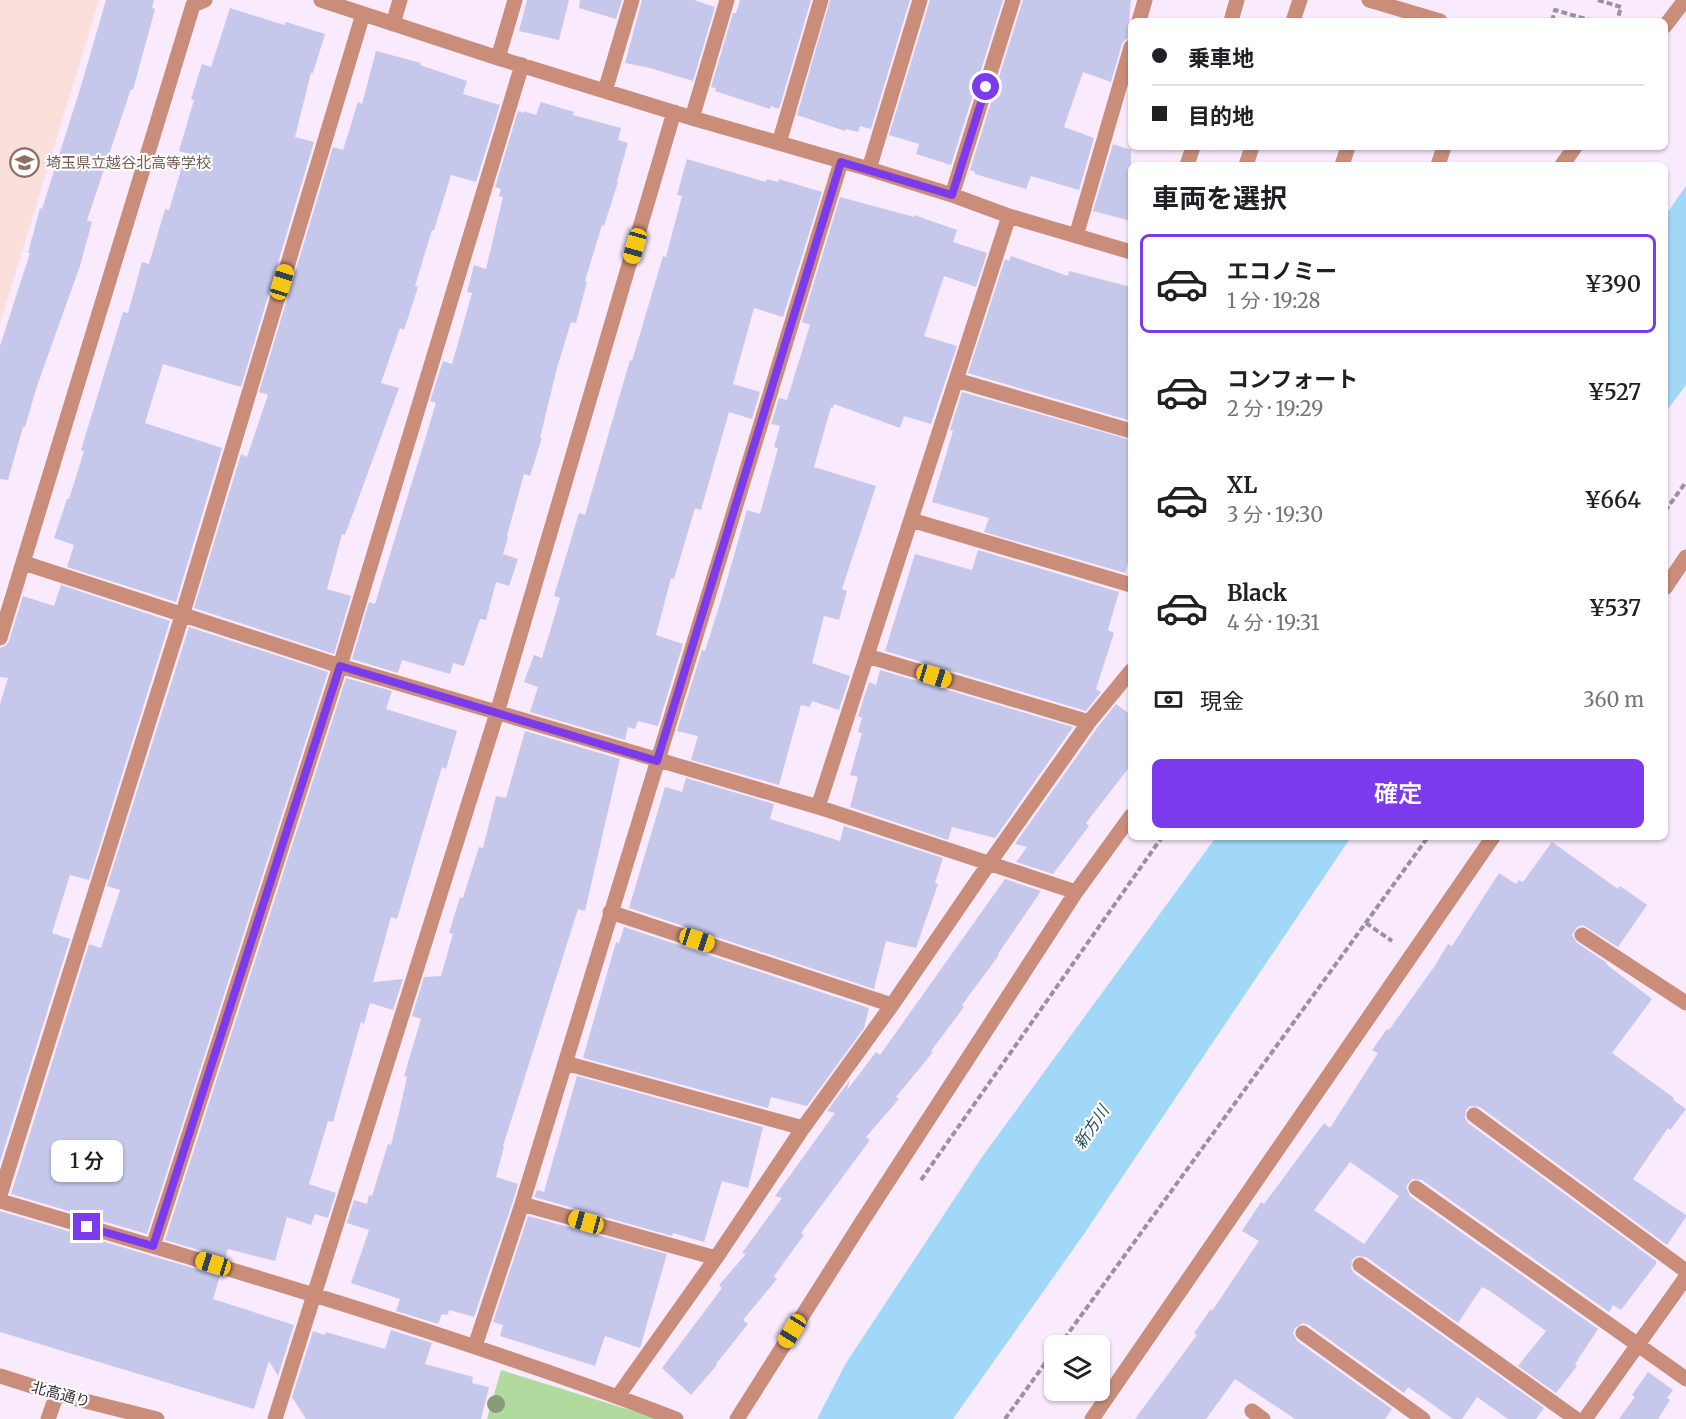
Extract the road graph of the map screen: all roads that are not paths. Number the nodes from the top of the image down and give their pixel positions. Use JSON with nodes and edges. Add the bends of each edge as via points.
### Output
{"nodes":[{"id":1,"x":205,"y":0,"type":"edge"},
{"id":2,"x":321,"y":0,"type":"edge"},
{"id":3,"x":400,"y":0,"type":"edge"},
{"id":4,"x":515,"y":0,"type":"edge"},
{"id":5,"x":632,"y":0,"type":"edge"},
{"id":6,"x":727,"y":0,"type":"edge"},
{"id":7,"x":821,"y":0,"type":"edge"},
{"id":8,"x":920,"y":0,"type":"edge"},
{"id":9,"x":1014,"y":0,"type":"edge"},
{"id":10,"x":1145,"y":0,"type":"edge"},
{"id":11,"x":1237,"y":0,"type":"edge"},
{"id":12,"x":1300,"y":0,"type":"edge"},
{"id":13,"x":1369,"y":0,"type":"edge"},
{"id":14,"x":1685,"y":0,"type":"edge"},
{"id":15,"x":363,"y":14,"type":"junction"},
{"id":16,"x":1391,"y":14,"type":"edge"},
{"id":17,"x":1140,"y":18,"type":"edge"},
{"id":18,"x":1232,"y":18,"type":"edge"},
{"id":19,"x":1294,"y":18,"type":"edge"},
{"id":20,"x":1419,"y":18,"type":"edge"},
{"id":21,"x":1668,"y":22,"type":"edge"},
{"id":22,"x":393,"y":24,"type":"junction"},
{"id":23,"x":1128,"y":57,"type":"edge"},
{"id":24,"x":498,"y":58,"type":"junction"},
{"id":25,"x":522,"y":65,"type":"junction"},
{"id":26,"x":605,"y":91,"type":"junction"},
{"id":27,"x":674,"y":112,"type":"junction"},
{"id":28,"x":692,"y":118,"type":"junction"},
{"id":29,"x":779,"y":143,"type":"junction"},
{"id":30,"x":841,"y":162,"type":"junction"},
{"id":31,"x":869,"y":169,"type":"junction"},
{"id":32,"x":952,"y":195,"type":"junction"},
{"id":33,"x":1009,"y":216,"type":"junction"},
{"id":34,"x":1076,"y":236,"type":"junction"},
{"id":35,"x":1128,"y":251,"type":"edge"},
{"id":36,"x":956,"y":380,"type":"junction"},
{"id":37,"x":1128,"y":430,"type":"edge"},
{"id":38,"x":911,"y":520,"type":"junction"},
{"id":39,"x":1686,"y":557,"type":"edge"},
{"id":40,"x":24,"y":564,"type":"junction"},
{"id":41,"x":1128,"y":584,"type":"edge"},
{"id":42,"x":1668,"y":584,"type":"edge"},
{"id":43,"x":182,"y":616,"type":"junction"},
{"id":44,"x":0,"y":638,"type":"edge"},
{"id":45,"x":867,"y":656,"type":"junction"},
{"id":46,"x":340,"y":666,"type":"junction"},
{"id":47,"x":1128,"y":675,"type":"edge"},
{"id":48,"x":497,"y":713,"type":"junction"},
{"id":49,"x":1089,"y":722,"type":"junction"},
{"id":50,"x":657,"y":761,"type":"junction"},
{"id":51,"x":818,"y":807,"type":"junction"},
{"id":52,"x":1128,"y":820,"type":"edge"},
{"id":53,"x":1492,"y":840,"type":"edge"},
{"id":54,"x":988,"y":865,"type":"junction"},
{"id":55,"x":1076,"y":892,"type":"junction"},
{"id":56,"x":610,"y":912,"type":"junction"},
{"id":57,"x":1582,"y":935,"type":"dead end"},
{"id":58,"x":1686,"y":1004,"type":"edge"},
{"id":59,"x":892,"y":1005,"type":"junction"},
{"id":60,"x":565,"y":1063,"type":"junction"},
{"id":61,"x":1474,"y":1115,"type":"dead end"},
{"id":62,"x":803,"y":1128,"type":"junction"},
{"id":63,"x":1416,"y":1188,"type":"dead end"},
{"id":64,"x":0,"y":1195,"type":"edge"},
{"id":65,"x":0,"y":1201,"type":"edge"},
{"id":66,"x":522,"y":1204,"type":"junction"},
{"id":67,"x":153,"y":1246,"type":"junction"},
{"id":68,"x":716,"y":1258,"type":"junction"},
{"id":69,"x":1360,"y":1264,"type":"dead end"},
{"id":70,"x":1686,"y":1271,"type":"edge"},
{"id":71,"x":1686,"y":1277,"type":"edge"},
{"id":72,"x":315,"y":1294,"type":"junction"},
{"id":73,"x":1304,"y":1333,"type":"dead end"},
{"id":74,"x":1638,"y":1345,"type":"junction"},
{"id":75,"x":475,"y":1347,"type":"junction"},
{"id":76,"x":0,"y":1376,"type":"edge"},
{"id":77,"x":1686,"y":1379,"type":"edge"},
{"id":78,"x":57,"y":1394,"type":"junction"},
{"id":79,"x":618,"y":1396,"type":"junction"},
{"id":80,"x":48,"y":1419,"type":"edge"},
{"id":81,"x":158,"y":1419,"type":"edge"},
{"id":82,"x":276,"y":1419,"type":"edge"},
{"id":83,"x":676,"y":1419,"type":"edge"},
{"id":84,"x":737,"y":1419,"type":"edge"},
{"id":85,"x":1092,"y":1419,"type":"edge"},
{"id":86,"x":1423,"y":1419,"type":"edge"},
{"id":87,"x":1575,"y":1419,"type":"edge"},
{"id":88,"x":1585,"y":1419,"type":"edge"}],
"edges":[{"from":1,"to":40,"type":"street","via":[[193,5]]},
{"from":2,"to":15,"type":"street"},
{"from":3,"to":22,"type":"street"},
{"from":4,"to":24,"type":"street"},
{"from":5,"to":26,"type":"street"},
{"from":6,"to":28,"type":"street"},
{"from":7,"to":29,"type":"street"},
{"from":8,"to":31,"type":"street"},
{"from":9,"to":32,"type":"street"},
{"from":10,"to":17,"type":"street"},
{"from":11,"to":18,"type":"street"},
{"from":12,"to":19,"type":"street"},
{"from":13,"to":16,"type":"street"},
{"from":14,"to":21,"type":"street"},
{"from":15,"to":22,"type":"street"},
{"from":15,"to":43,"type":"street"},
{"from":16,"to":20,"type":"street"},
{"from":22,"to":24,"type":"street"},
{"from":23,"to":34,"type":"street"},
{"from":24,"to":25,"type":"street"},
{"from":25,"to":26,"type":"street"},
{"from":25,"to":46,"type":"street"},
{"from":26,"to":27,"type":"street"},
{"from":27,"to":28,"type":"street"},
{"from":27,"to":48,"type":"street"},
{"from":28,"to":29,"type":"street"},
{"from":29,"to":30,"type":"street"},
{"from":30,"to":31,"type":"street"},
{"from":30,"to":50,"type":"street"},
{"from":31,"to":32,"type":"street"},
{"from":32,"to":33,"type":"street"},
{"from":33,"to":34,"type":"street"},
{"from":33,"to":36,"type":"street"},
{"from":34,"to":35,"type":"street"},
{"from":36,"to":37,"type":"street"},
{"from":36,"to":38,"type":"street"},
{"from":38,"to":41,"type":"street"},
{"from":38,"to":45,"type":"street"},
{"from":39,"to":42,"type":"street"},
{"from":40,"to":43,"type":"street"},
{"from":40,"to":44,"type":"street"},
{"from":43,"to":46,"type":"street"},
{"from":43,"to":64,"type":"street"},
{"from":45,"to":49,"type":"street"},
{"from":45,"to":51,"type":"street"},
{"from":46,"to":48,"type":"street"},
{"from":46,"to":67,"type":"street"},
{"from":47,"to":49,"type":"street"},
{"from":48,"to":50,"type":"street"},
{"from":48,"to":72,"type":"street"},
{"from":49,"to":54,"type":"street"},
{"from":50,"to":51,"type":"street"},
{"from":50,"to":56,"type":"street"},
{"from":51,"to":54,"type":"street"},
{"from":52,"to":55,"type":"street"},
{"from":53,"to":85,"type":"street"},
{"from":54,"to":55,"type":"street"},
{"from":54,"to":59,"type":"street"},
{"from":55,"to":84,"type":"street"},
{"from":56,"to":59,"type":"street"},
{"from":56,"to":60,"type":"street"},
{"from":57,"to":58,"type":"street"},
{"from":59,"to":62,"type":"street"},
{"from":60,"to":62,"type":"street"},
{"from":60,"to":66,"type":"street"},
{"from":61,"to":70,"type":"street"},
{"from":62,"to":68,"type":"street"},
{"from":63,"to":74,"type":"street"},
{"from":65,"to":67,"type":"street"},
{"from":66,"to":68,"type":"street"},
{"from":66,"to":75,"type":"street"},
{"from":67,"to":72,"type":"street"},
{"from":68,"to":79,"type":"street"},
{"from":69,"to":87,"type":"street"},
{"from":71,"to":74,"type":"street"},
{"from":72,"to":75,"type":"street"},
{"from":72,"to":82,"type":"street"},
{"from":73,"to":86,"type":"street"},
{"from":74,"to":77,"type":"street"},
{"from":74,"to":88,"type":"street"},
{"from":75,"to":79,"type":"street"},
{"from":76,"to":78,"type":"street","name":"北高通り"},
{"from":78,"to":80,"type":"street"},
{"from":78,"to":81,"type":"street","name":"北高通り"},
{"from":79,"to":83,"type":"street"}]}
